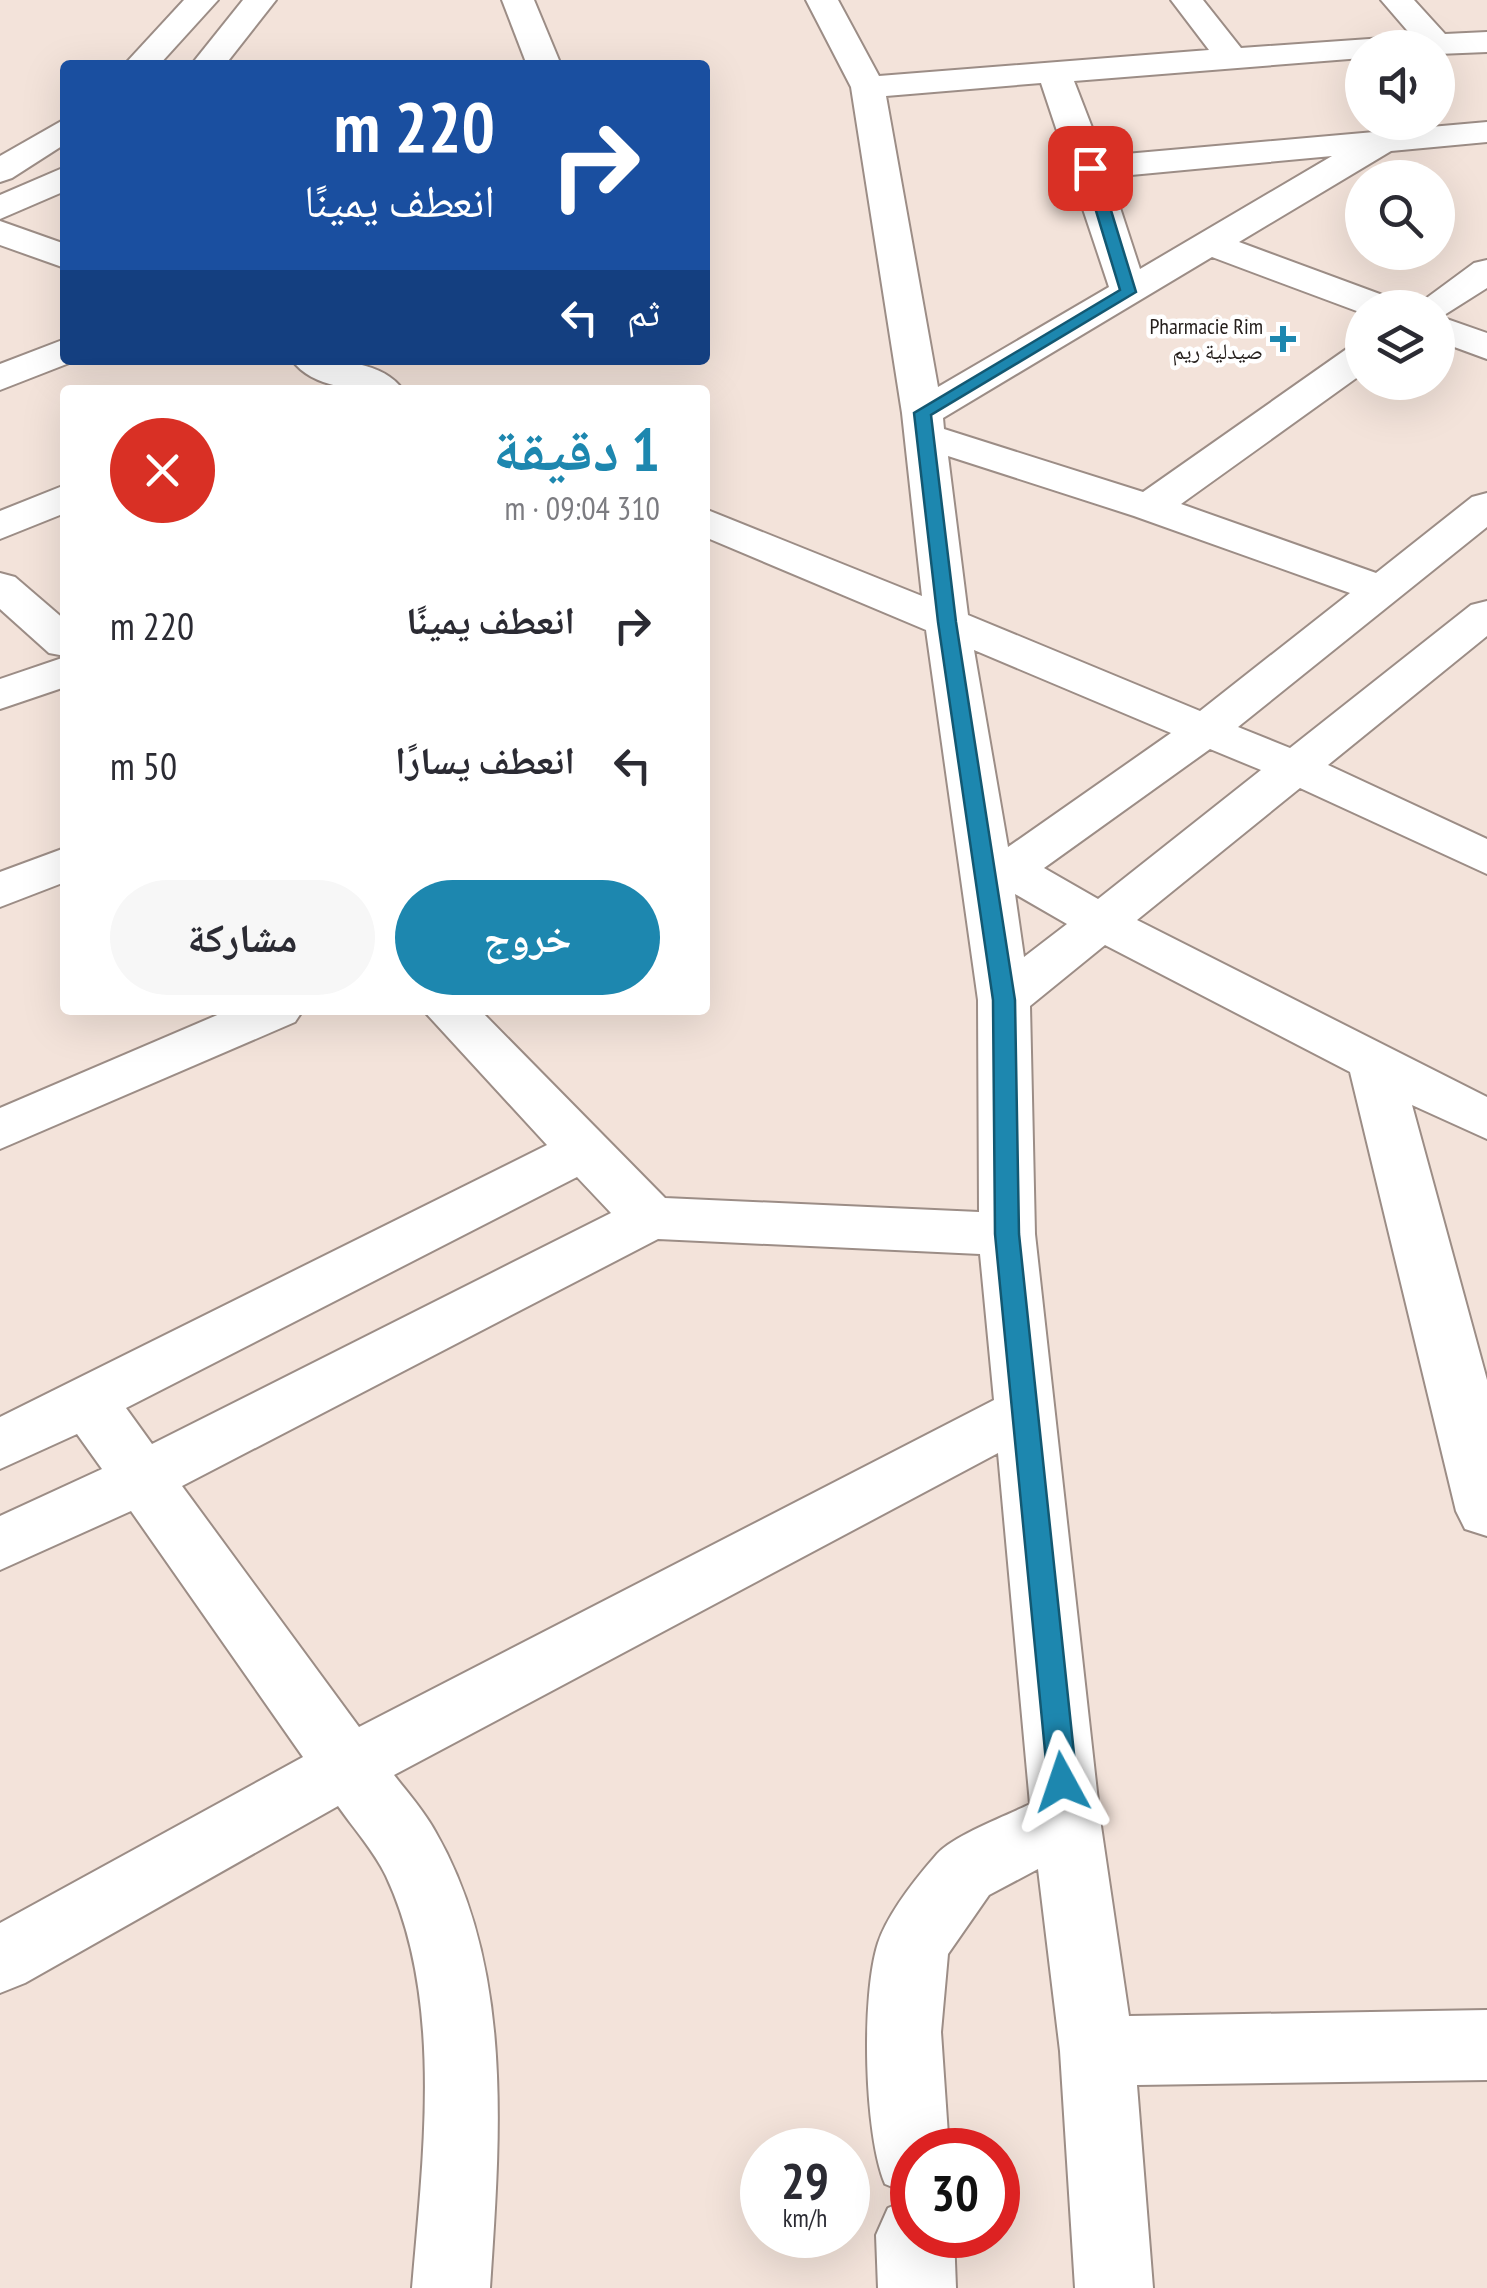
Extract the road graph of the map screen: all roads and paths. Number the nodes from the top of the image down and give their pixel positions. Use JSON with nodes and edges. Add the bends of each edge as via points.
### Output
{"nodes":[{"id":1,"x":202,"y":0,"type":"edge"},
{"id":2,"x":260,"y":0,"type":"edge"},
{"id":3,"x":518,"y":0,"type":"edge"},
{"id":4,"x":842,"y":0,"type":"edge"},
{"id":5,"x":1187,"y":0,"type":"edge"},
{"id":6,"x":1396,"y":0,"type":"edge"},
{"id":7,"x":822,"y":1,"type":"edge"},
{"id":8,"x":1423,"y":30,"type":"edge"},
{"id":9,"x":1487,"y":42,"type":"edge"},
{"id":10,"x":1455,"y":43,"type":"edge"},
{"id":11,"x":1345,"y":49,"type":"edge"},
{"id":12,"x":1230,"y":56,"type":"junction"},
{"id":13,"x":145,"y":60,"type":"edge"},
{"id":14,"x":212,"y":60,"type":"edge"},
{"id":15,"x":542,"y":60,"type":"edge"},
{"id":16,"x":1054,"y":72,"type":"junction"},
{"id":17,"x":868,"y":88,"type":"junction"},
{"id":18,"x":1487,"y":132,"type":"edge"},
{"id":19,"x":60,"y":133,"type":"edge"},
{"id":20,"x":1455,"y":135,"type":"edge"},
{"id":21,"x":1385,"y":140,"type":"joint"},
{"id":22,"x":1090,"y":168,"type":"junction"},
{"id":23,"x":0,"y":171,"type":"edge"},
{"id":24,"x":60,"y":180,"type":"edge"},
{"id":25,"x":0,"y":208,"type":"edge"},
{"id":26,"x":0,"y":232,"type":"edge"},
{"id":27,"x":1208,"y":243,"type":"junction"},
{"id":28,"x":60,"y":255,"type":"edge"},
{"id":29,"x":1487,"y":271,"type":"edge"},
{"id":30,"x":1128,"y":292,"type":"junction"},
{"id":31,"x":1455,"y":293,"type":"edge"},
{"id":32,"x":1345,"y":294,"type":"edge"},
{"id":33,"x":1455,"y":335,"type":"edge"},
{"id":34,"x":1487,"y":347,"type":"edge"},
{"id":35,"x":60,"y":353,"type":"edge"},
{"id":36,"x":1345,"y":368,"type":"edge"},
{"id":37,"x":0,"y":378,"type":"edge"},
{"id":38,"x":924,"y":425,"type":"junction"},
{"id":39,"x":60,"y":500,"type":"edge"},
{"id":40,"x":1487,"y":506,"type":"edge"},
{"id":41,"x":1149,"y":507,"type":"junction"},
{"id":42,"x":0,"y":526,"type":"edge"},
{"id":43,"x":710,"y":529,"type":"edge"},
{"id":44,"x":0,"y":586,"type":"edge"},
{"id":45,"x":1379,"y":590,"type":"junction"},
{"id":46,"x":1487,"y":614,"type":"edge"},
{"id":47,"x":947,"y":622,"type":"junction"},
{"id":48,"x":60,"y":639,"type":"edge"},
{"id":49,"x":60,"y":673,"type":"edge"},
{"id":50,"x":0,"y":695,"type":"edge"},
{"id":51,"x":1204,"y":731,"type":"junction"},
{"id":52,"x":1297,"y":768,"type":"junction"},
{"id":53,"x":1487,"y":858,"type":"edge"},
{"id":54,"x":60,"y":866,"type":"edge"},
{"id":55,"x":999,"y":876,"type":"junction"},
{"id":56,"x":0,"y":892,"type":"edge"},
{"id":57,"x":1101,"y":922,"type":"junction"},
{"id":58,"x":1004,"y":1000,"type":"junction"},
{"id":59,"x":265,"y":1015,"type":"edge"},
{"id":60,"x":455,"y":1015,"type":"edge"},
{"id":61,"x":1373,"y":1058,"type":"junction"},
{"id":62,"x":1487,"y":1120,"type":"edge"},
{"id":63,"x":0,"y":1130,"type":"edge"},
{"id":64,"x":586,"y":1148,"type":"junction"},
{"id":65,"x":650,"y":1218,"type":"junction"},
{"id":66,"x":1007,"y":1234,"type":"junction"},
{"id":67,"x":87,"y":1401,"type":"junction"},
{"id":68,"x":1027,"y":1410,"type":"junction"},
{"id":69,"x":1477,"y":1420,"type":"edge"},
{"id":70,"x":0,"y":1444,"type":"edge"},
{"id":71,"x":142,"y":1478,"type":"junction"},
{"id":72,"x":1487,"y":1512,"type":"edge"},
{"id":73,"x":0,"y":1544,"type":"edge"},
{"id":74,"x":350,"y":1765,"type":"junction"},
{"id":75,"x":1066,"y":1819,"type":"junction"},
{"id":76,"x":0,"y":1960,"type":"edge"},
{"id":77,"x":1487,"y":2045,"type":"edge"},
{"id":78,"x":1097,"y":2051,"type":"junction"},
{"id":79,"x":910,"y":2128,"type":"edge"},
{"id":80,"x":917,"y":2258,"type":"edge"},
{"id":81,"x":451,"y":2288,"type":"edge"},
{"id":82,"x":918,"y":2288,"type":"edge"},
{"id":83,"x":1114,"y":2288,"type":"edge"}],
"edges":[{"from":1,"to":13,"type":"street"},
{"from":2,"to":14,"type":"street"},
{"from":3,"to":15,"type":"street"},
{"from":4,"to":7,"type":"street"},
{"from":5,"to":12,"type":"street"},
{"from":6,"to":8,"type":"street"},
{"from":7,"to":17,"type":"street"},
{"from":9,"to":10,"type":"street"},
{"from":11,"to":12,"type":"street"},
{"from":12,"to":16,"type":"street"},
{"from":16,"to":17,"type":"street"},
{"from":16,"to":22,"type":"street"},
{"from":17,"to":38,"type":"street"},
{"from":18,"to":20,"type":"street"},
{"from":19,"to":23,"type":"street"},
{"from":21,"to":22,"type":"street"},
{"from":21,"to":27,"type":"street"},
{"from":22,"to":30,"type":"street"},
{"from":24,"to":25,"type":"street"},
{"from":26,"to":28,"type":"street"},
{"from":27,"to":30,"type":"street"},
{"from":27,"to":32,"type":"street"},
{"from":29,"to":31,"type":"street"},
{"from":30,"to":38,"type":"street"},
{"from":33,"to":34,"type":"street"},
{"from":35,"to":37,"type":"street"},
{"from":36,"to":41,"type":"street"},
{"from":38,"to":41,"type":"street"},
{"from":38,"to":47,"type":"street"},
{"from":39,"to":42,"type":"street"},
{"from":40,"to":45,"type":"street"},
{"from":41,"to":45,"type":"street"},
{"from":43,"to":47,"type":"street"},
{"from":44,"to":48,"type":"street"},
{"from":45,"to":51,"type":"street"},
{"from":46,"to":52,"type":"street"},
{"from":47,"to":51,"type":"street"},
{"from":47,"to":55,"type":"street"},
{"from":49,"to":50,"type":"street"},
{"from":51,"to":52,"type":"street"},
{"from":51,"to":55,"type":"street"},
{"from":52,"to":53,"type":"street"},
{"from":52,"to":57,"type":"street"},
{"from":54,"to":56,"type":"street"},
{"from":55,"to":57,"type":"street"},
{"from":55,"to":58,"type":"street"},
{"from":57,"to":58,"type":"street"},
{"from":57,"to":61,"type":"street"},
{"from":58,"to":66,"type":"street"},
{"from":59,"to":63,"type":"street"},
{"from":60,"to":64,"type":"street"},
{"from":61,"to":62,"type":"street"},
{"from":61,"to":69,"type":"street"},
{"from":64,"to":65,"type":"street"},
{"from":64,"to":67,"type":"street"},
{"from":65,"to":66,"type":"street"},
{"from":65,"to":71,"type":"street"},
{"from":66,"to":68,"type":"street"},
{"from":67,"to":70,"type":"street"},
{"from":67,"to":71,"type":"street"},
{"from":68,"to":74,"type":"street"},
{"from":68,"to":75,"type":"street"},
{"from":69,"to":72,"type":"street"},
{"from":71,"to":73,"type":"street"},
{"from":71,"to":74,"type":"street"},
{"from":74,"to":76,"type":"street"},
{"from":74,"to":81,"type":"street","via":[[410,1852],[439,1920],[458,2033]]},
{"from":75,"to":78,"type":"street"},
{"from":75,"to":79,"type":"street","via":[[964,1873],[914,1944],[904,2032]]},
{"from":77,"to":78,"type":"street"},
{"from":78,"to":83,"type":"street"},
{"from":80,"to":82,"type":"street"}]}
